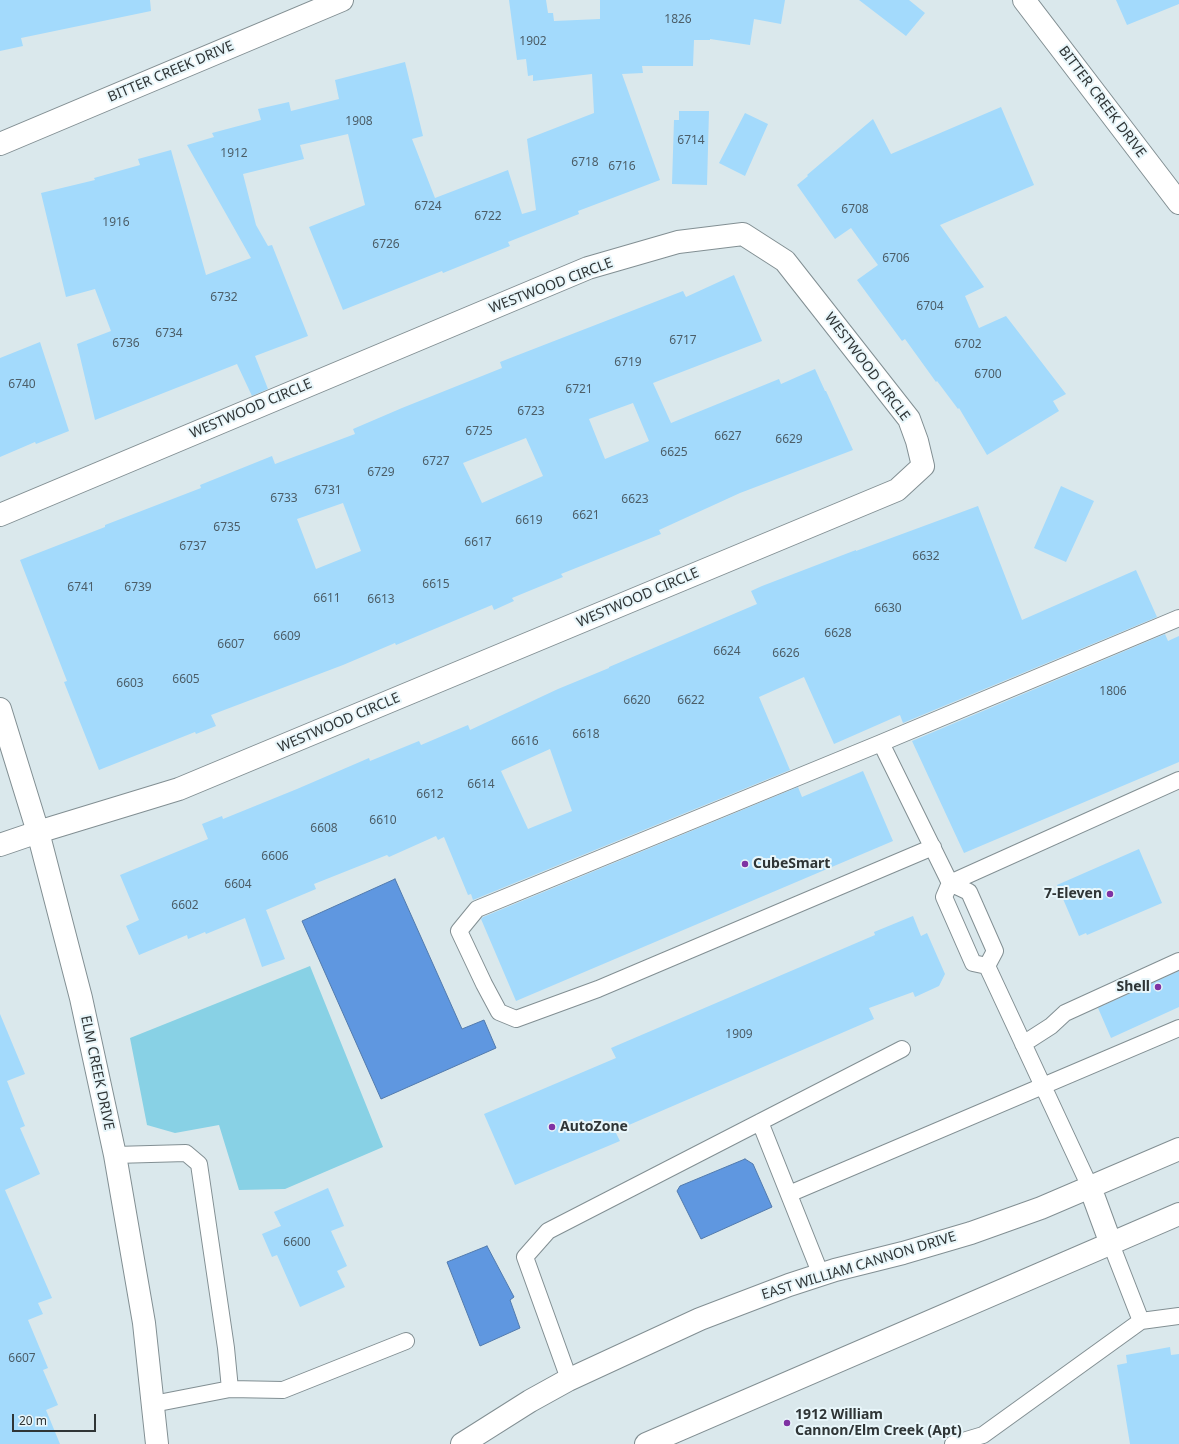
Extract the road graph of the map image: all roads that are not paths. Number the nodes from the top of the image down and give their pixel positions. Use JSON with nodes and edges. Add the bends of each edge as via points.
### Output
{"nodes":[{"id":1,"x":342,"y":0,"type":"edge"},
{"id":2,"x":1024,"y":0,"type":"edge"},
{"id":3,"x":0,"y":144,"type":"edge"},
{"id":4,"x":1179,"y":203,"type":"edge"},
{"id":5,"x":0,"y":515,"type":"edge"},
{"id":6,"x":1179,"y":618,"type":"edge"},
{"id":7,"x":0,"y":709,"type":"edge"},
{"id":8,"x":881,"y":743,"type":"junction"},
{"id":9,"x":1179,"y":780,"type":"edge"},
{"id":10,"x":38,"y":832,"type":"junction"},
{"id":11,"x":0,"y":845,"type":"edge"},
{"id":12,"x":933,"y":847,"type":"junction"},
{"id":13,"x":950,"y":883,"type":"junction"},
{"id":14,"x":1179,"y":962,"type":"edge"},
{"id":15,"x":987,"y":966,"type":"junction"},
{"id":16,"x":1179,"y":1028,"type":"edge"},
{"id":17,"x":1023,"y":1044,"type":"junction"},
{"id":18,"x":902,"y":1049,"type":"dead end"},
{"id":19,"x":1042,"y":1086,"type":"junction"},
{"id":20,"x":760,"y":1122,"type":"junction"},
{"id":21,"x":1179,"y":1149,"type":"edge"},
{"id":22,"x":115,"y":1154,"type":"junction"},
{"id":23,"x":1090,"y":1187,"type":"junction"},
{"id":24,"x":789,"y":1194,"type":"junction"},
{"id":25,"x":1179,"y":1214,"type":"edge"},
{"id":26,"x":1111,"y":1244,"type":"junction"},
{"id":27,"x":822,"y":1275,"type":"junction"},
{"id":28,"x":1179,"y":1316,"type":"edge"},
{"id":29,"x":1141,"y":1321,"type":"junction"},
{"id":30,"x":406,"y":1341,"type":"dead end"},
{"id":31,"x":569,"y":1380,"type":"junction"},
{"id":32,"x":230,"y":1389,"type":"junction"},
{"id":33,"x":153,"y":1404,"type":"junction"},
{"id":34,"x":657,"y":1442,"type":"edge"},
{"id":35,"x":157,"y":1444,"type":"edge"},
{"id":36,"x":462,"y":1444,"type":"edge"},
{"id":37,"x":953,"y":1444,"type":"edge"}],
"edges":[{"from":1,"to":3,"type":"street","name":"BITTER CREEK DRIVE"},
{"from":2,"to":4,"type":"street","name":"BITTER CREEK DRIVE"},
{"from":5,"to":10,"type":"street","name":"WESTWOOD CIRCLE","via":[[588,268],[678,242],[743,234],[785,261],[909,418],[923,466],[897,490],[179,790]]},
{"from":6,"to":8,"type":"lane"},
{"from":7,"to":10,"type":"street","name":"ELM CREEK DRIVE"},
{"from":8,"to":12,"type":"lane"},
{"from":8,"to":12,"type":"lane","via":[[477,909],[459,931],[484,984],[499,1012],[516,1019],[598,989]]},
{"from":9,"to":13,"type":"lane"},
{"from":10,"to":11,"type":"street"},
{"from":10,"to":22,"type":"street","name":"ELM CREEK DRIVE","via":[[81,998]]},
{"from":12,"to":13,"type":"lane"},
{"from":13,"to":15,"type":"lane","via":[[944,897],[973,963]]},
{"from":13,"to":15,"type":"lane","via":[[969,892],[995,951]]},
{"from":14,"to":17,"type":"lane","via":[[1065,1013],[1051,1026]]},
{"from":15,"to":17,"type":"lane"},
{"from":16,"to":19,"type":"lane"},
{"from":17,"to":19,"type":"lane"},
{"from":18,"to":20,"type":"lane"},
{"from":19,"to":23,"type":"lane"},
{"from":19,"to":24,"type":"lane"},
{"from":20,"to":24,"type":"lane"},
{"from":20,"to":31,"type":"lane","via":[[548,1231],[525,1257]]},
{"from":21,"to":23,"type":"street","name":"EAST WILLIAM CANNON DRIVE"},
{"from":22,"to":32,"type":"lane","via":[[186,1154],[198,1164]]},
{"from":22,"to":33,"type":"street","name":"ELM CREEK DRIVE","via":[[144,1322]]},
{"from":23,"to":26,"type":"street"},
{"from":23,"to":27,"type":"street","name":"EAST WILLIAM CANNON DRIVE","via":[[971,1233]]},
{"from":24,"to":27,"type":"lane"},
{"from":25,"to":26,"type":"street"},
{"from":26,"to":29,"type":"lane"},
{"from":26,"to":34,"type":"street"},
{"from":27,"to":31,"type":"street","name":"EAST WILLIAM CANNON DRIVE","via":[[744,1301],[700,1319]]},
{"from":28,"to":29,"type":"lane"},
{"from":29,"to":37,"type":"lane","via":[[983,1435]]},
{"from":30,"to":32,"type":"lane","via":[[283,1390]]},
{"from":31,"to":36,"type":"street","name":"EAST WILLIAM CANNON DRIVE"},
{"from":32,"to":33,"type":"lane"},
{"from":33,"to":35,"type":"street","name":"ELM CREEK DRIVE"}]}
